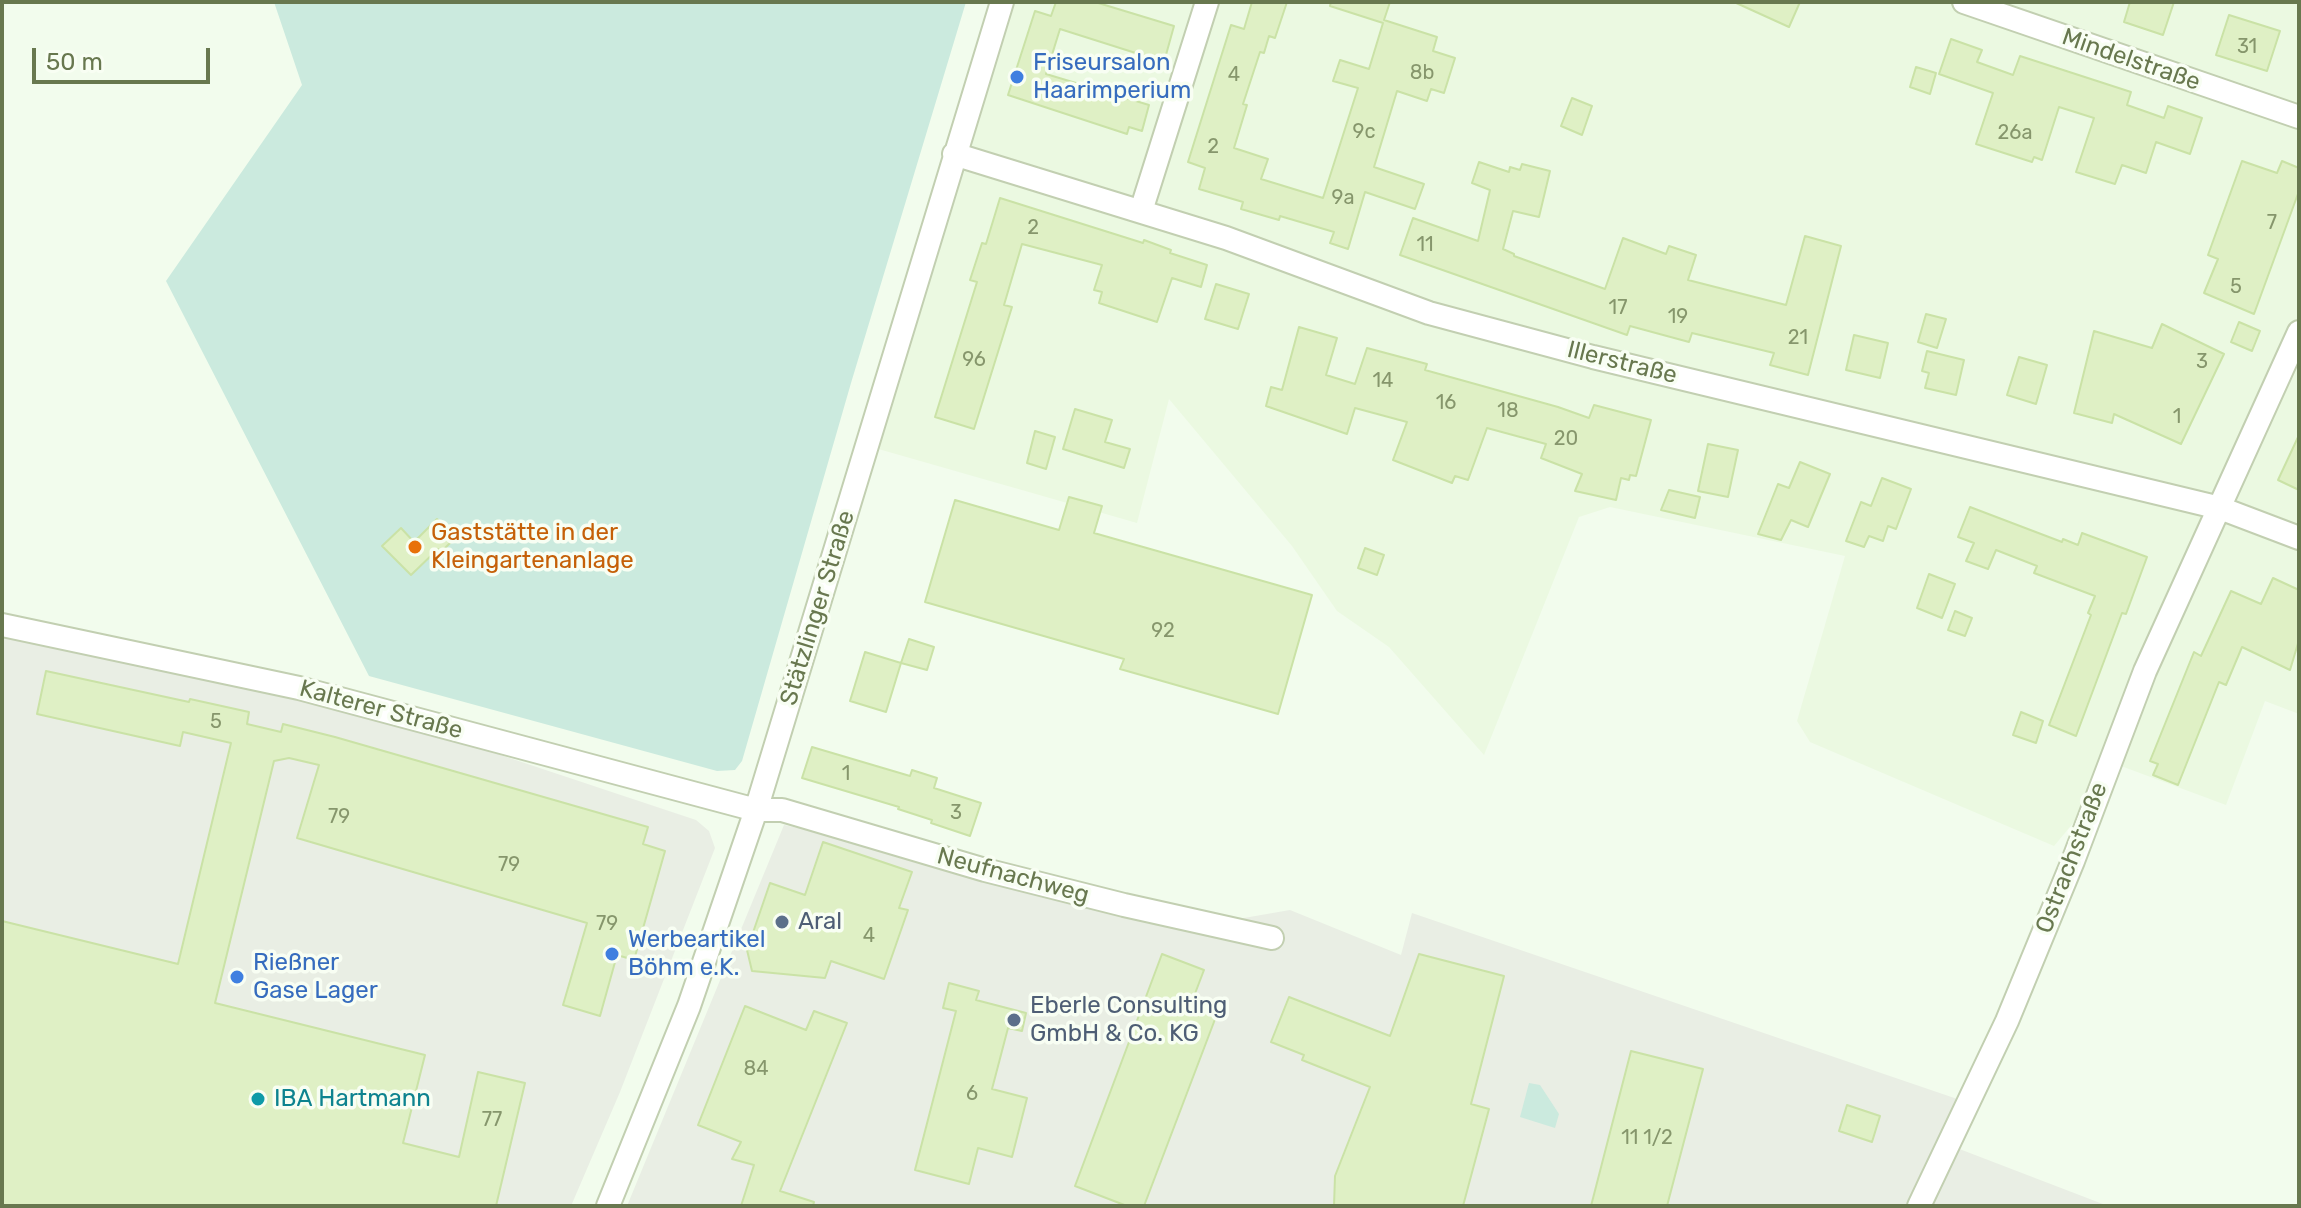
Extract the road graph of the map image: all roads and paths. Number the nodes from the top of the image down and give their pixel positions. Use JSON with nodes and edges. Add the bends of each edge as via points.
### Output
{"nodes":[{"id":1,"x":1002,"y":2,"type":"edge"},
{"id":2,"x":1207,"y":2,"type":"edge"},
{"id":3,"x":1964,"y":2,"type":"edge"},
{"id":4,"x":2299,"y":117,"type":"edge"},
{"id":5,"x":954,"y":154,"type":"junction"},
{"id":6,"x":1141,"y":211,"type":"junction"},
{"id":7,"x":2299,"y":332,"type":"edge"},
{"id":8,"x":2220,"y":508,"type":"junction"},
{"id":9,"x":2299,"y":538,"type":"edge"},
{"id":10,"x":2,"y":625,"type":"edge"},
{"id":11,"x":756,"y":810,"type":"junction"},
{"id":12,"x":1272,"y":938,"type":"dead end"},
{"id":13,"x":608,"y":1206,"type":"edge"},
{"id":14,"x":1919,"y":1206,"type":"edge"}],
"edges":[{"from":1,"to":5,"type":"street","name":"Stätzlinger Straße"},
{"from":2,"to":6,"type":"street"},
{"from":3,"to":4,"type":"street","name":"Mindelstraße"},
{"from":5,"to":6,"type":"street","name":"Illerstraße"},
{"from":5,"to":11,"type":"street","name":"Stätzlinger Straße"},
{"from":6,"to":8,"type":"street","name":"Illerstraße","via":[[1429,313]]},
{"from":7,"to":8,"type":"street","name":"Ostrachstraße"},
{"from":8,"to":9,"type":"street","name":"Illerstraße"},
{"from":8,"to":14,"type":"street","name":"Ostrachstraße","via":[[2145,671],[2007,1021]]},
{"from":10,"to":11,"type":"street","name":"Kalterer Straße","via":[[299,688]]},
{"from":11,"to":12,"type":"street","name":"Neufnachweg","via":[[782,810],[985,870]]},
{"from":11,"to":13,"type":"street","name":"Stätzlinger Straße","via":[[689,1006]]}]}
